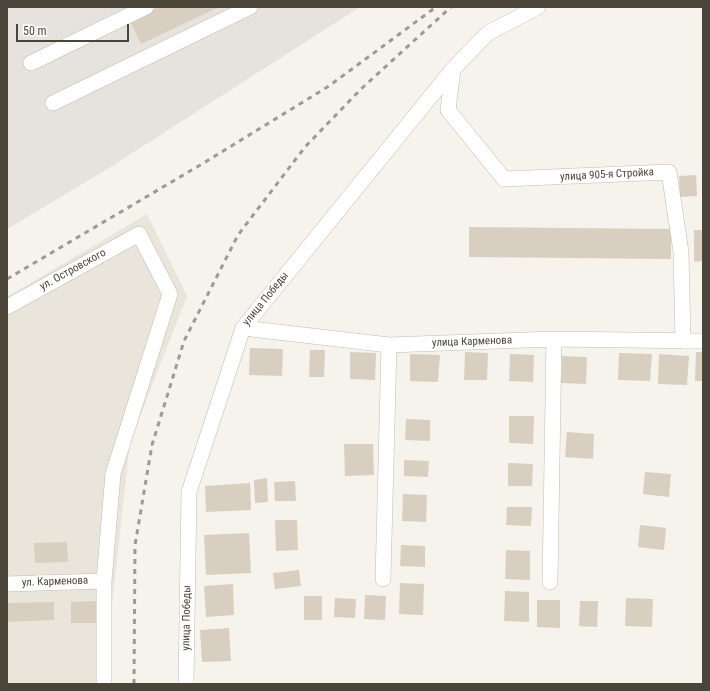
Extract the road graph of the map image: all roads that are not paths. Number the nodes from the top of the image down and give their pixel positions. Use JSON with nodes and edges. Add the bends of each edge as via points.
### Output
{"nodes":[{"id":1,"x":146,"y":7,"type":"edge"},
{"id":2,"x":250,"y":7,"type":"edge"},
{"id":3,"x":538,"y":7,"type":"edge"},
{"id":4,"x":31,"y":63,"type":"dead end"},
{"id":5,"x":453,"y":69,"type":"junction"},
{"id":6,"x":53,"y":103,"type":"dead end"},
{"id":7,"x":7,"y":307,"type":"edge"},
{"id":8,"x":243,"y":328,"type":"junction"},
{"id":9,"x":554,"y":339,"type":"junction"},
{"id":10,"x":683,"y":341,"type":"junction"},
{"id":11,"x":703,"y":341,"type":"edge"},
{"id":12,"x":389,"y":345,"type":"junction"},
{"id":13,"x":383,"y":579,"type":"dead end"},
{"id":14,"x":104,"y":581,"type":"junction"},
{"id":15,"x":550,"y":582,"type":"dead end"},
{"id":16,"x":7,"y":584,"type":"edge"},
{"id":17,"x":104,"y":684,"type":"edge"},
{"id":18,"x":186,"y":684,"type":"edge"}],
"edges":[{"from":1,"to":4,"type":"street"},
{"from":2,"to":6,"type":"street"},
{"from":3,"to":5,"type":"street","name":"улица Победы","via":[[488,34]]},
{"from":5,"to":8,"type":"street","name":"улица Победы"},
{"from":5,"to":10,"type":"street","name":"улица 905-я Стройка","via":[[448,110],[504,179],[669,172],[681,252]]},
{"from":7,"to":14,"type":"street","name":"ул. Островского","via":[[139,234],[170,294],[113,474]]},
{"from":8,"to":12,"type":"street","name":"улица Карменова"},
{"from":8,"to":18,"type":"street","name":"улица Победы","via":[[189,492]]},
{"from":9,"to":10,"type":"street","name":"улица Карменова"},
{"from":9,"to":12,"type":"street","name":"улица Карменова"},
{"from":9,"to":15,"type":"street"},
{"from":10,"to":11,"type":"street","name":"улица Карменова"},
{"from":12,"to":13,"type":"street"},
{"from":14,"to":16,"type":"street","name":"ул. Карменова"},
{"from":14,"to":17,"type":"street"}]}
